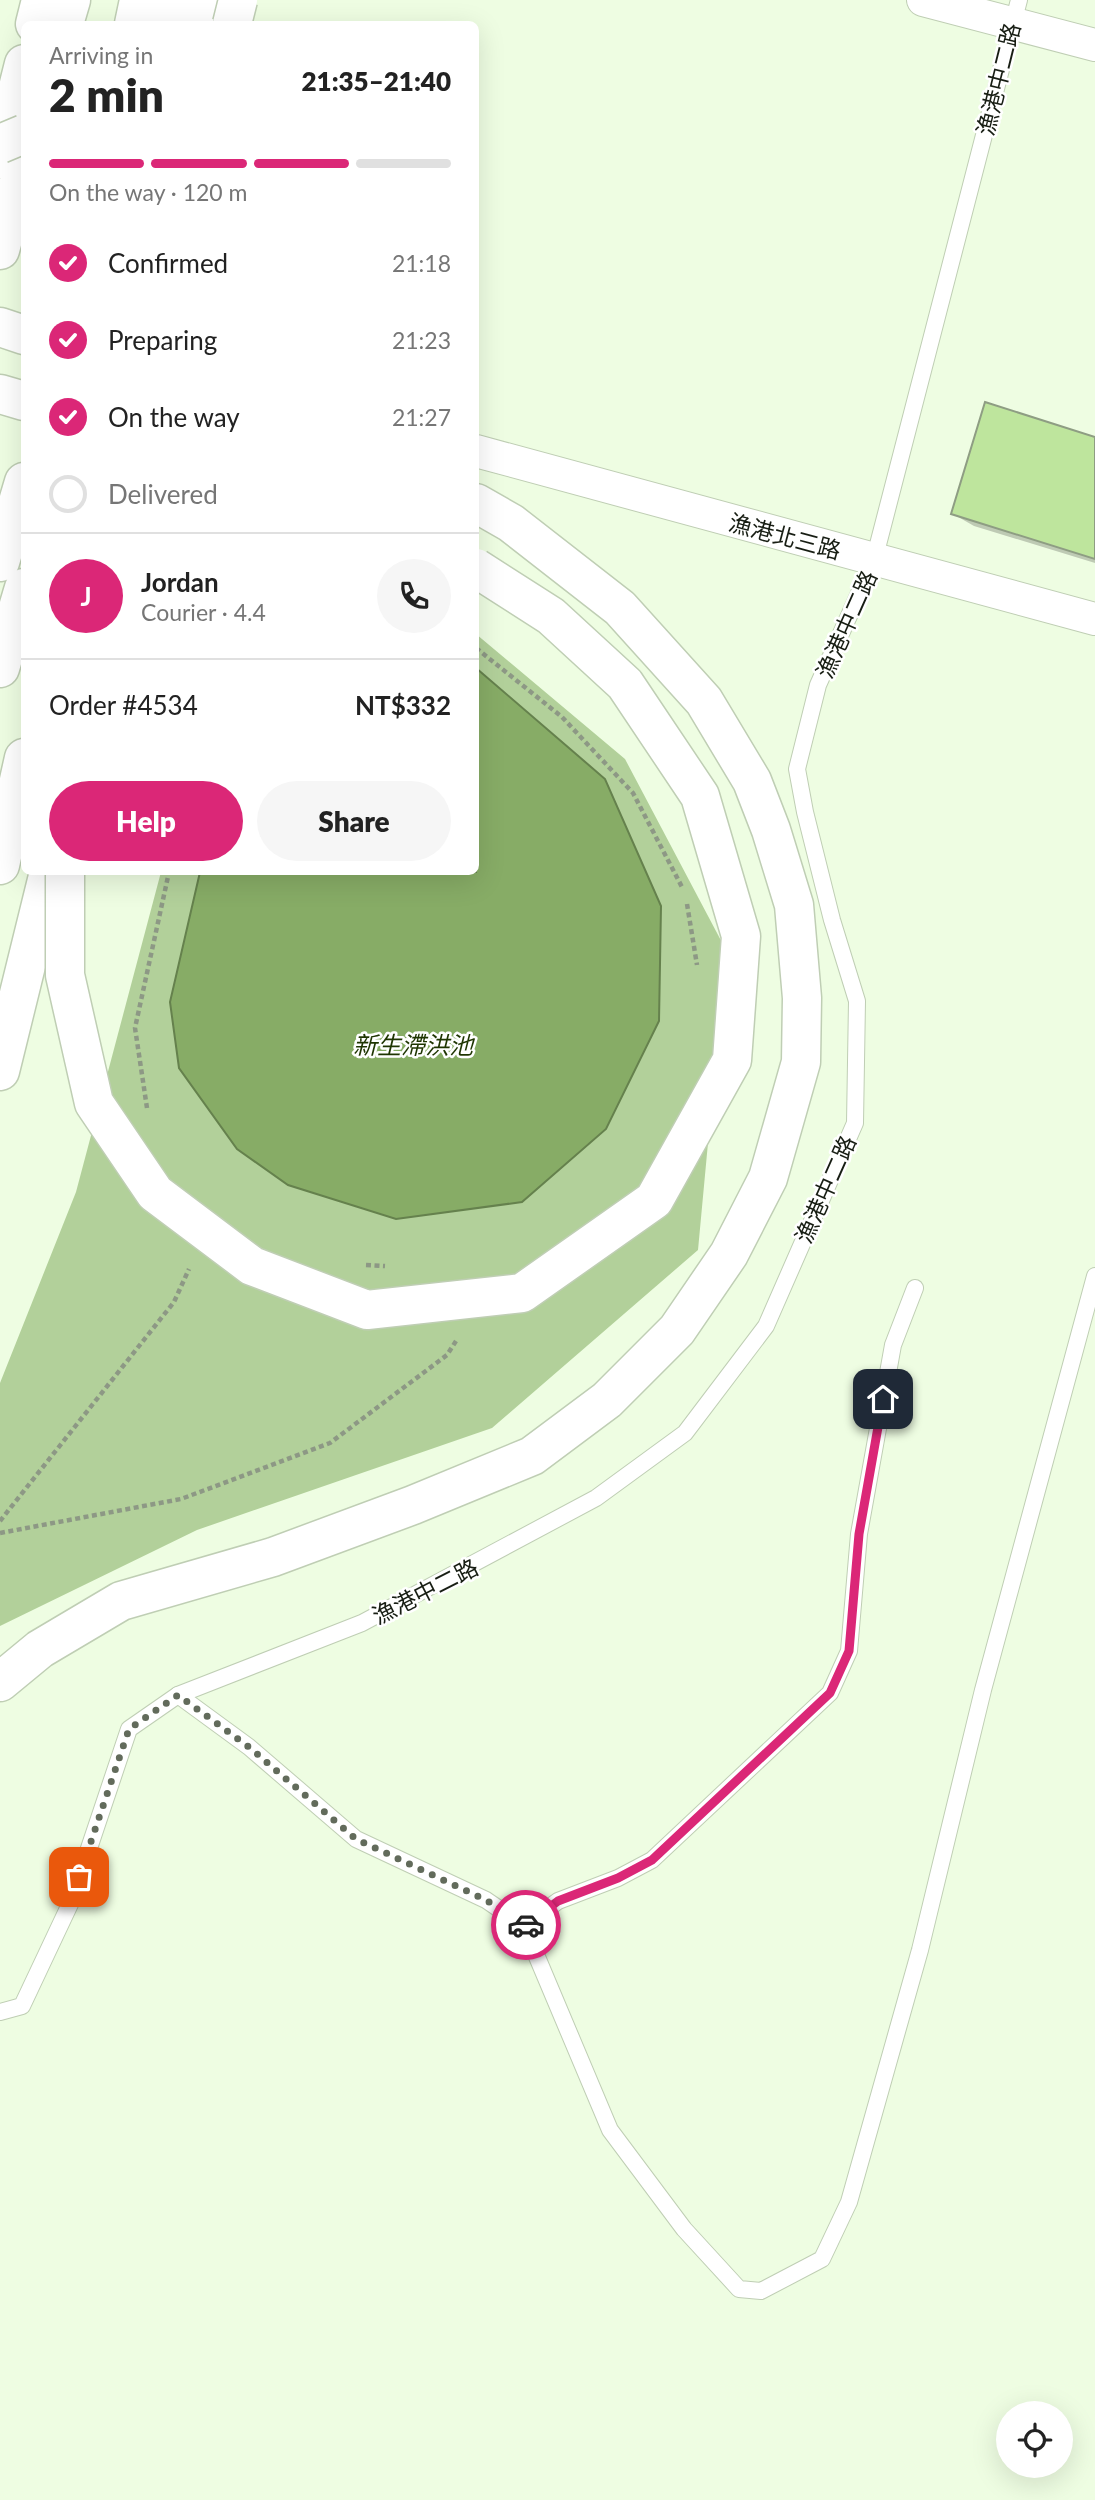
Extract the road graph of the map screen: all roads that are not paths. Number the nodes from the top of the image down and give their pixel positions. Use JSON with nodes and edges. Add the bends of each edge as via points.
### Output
{"nodes":[{"id":1,"x":41,"y":0,"type":"edge"},
{"id":2,"x":71,"y":0,"type":"edge"},
{"id":3,"x":89,"y":0,"type":"edge"},
{"id":4,"x":139,"y":0,"type":"edge"},
{"id":5,"x":174,"y":0,"type":"edge"},
{"id":6,"x":198,"y":0,"type":"edge"},
{"id":7,"x":239,"y":0,"type":"edge"},
{"id":8,"x":923,"y":0,"type":"edge"},
{"id":9,"x":1016,"y":11,"type":"edge"},
{"id":10,"x":36,"y":21,"type":"edge"},
{"id":11,"x":65,"y":21,"type":"edge"},
{"id":12,"x":85,"y":21,"type":"edge"},
{"id":13,"x":135,"y":21,"type":"edge"},
{"id":14,"x":159,"y":21,"type":"edge"},
{"id":15,"x":194,"y":21,"type":"edge"},
{"id":16,"x":233,"y":21,"type":"edge"},
{"id":17,"x":1095,"y":45,"type":"edge"},
{"id":18,"x":21,"y":76,"type":"edge"},
{"id":19,"x":21,"y":135,"type":"edge"},
{"id":20,"x":0,"y":144,"type":"edge"},
{"id":21,"x":0,"y":159,"type":"edge"},
{"id":22,"x":21,"y":175,"type":"edge"},
{"id":23,"x":0,"y":250,"type":"edge"},
{"id":24,"x":21,"y":255,"type":"edge"},
{"id":25,"x":0,"y":327,"type":"edge"},
{"id":26,"x":21,"y":334,"type":"edge"},
{"id":27,"x":0,"y":394,"type":"edge"},
{"id":28,"x":21,"y":400,"type":"edge"},
{"id":29,"x":0,"y":413,"type":"edge"},
{"id":30,"x":21,"y":419,"type":"edge"},
{"id":31,"x":479,"y":452,"type":"edge"},
{"id":32,"x":21,"y":492,"type":"edge"},
{"id":33,"x":479,"y":505,"type":"edge"},
{"id":34,"x":874,"y":560,"type":"junction"},
{"id":35,"x":0,"y":562,"type":"edge"},
{"id":36,"x":479,"y":570,"type":"edge"},
{"id":37,"x":21,"y":598,"type":"edge"},
{"id":38,"x":1095,"y":619,"type":"edge"},
{"id":39,"x":0,"y":668,"type":"edge"},
{"id":40,"x":21,"y":771,"type":"edge"},
{"id":41,"x":0,"y":864,"type":"edge"},
{"id":42,"x":48,"y":875,"type":"edge"},
{"id":43,"x":65,"y":875,"type":"edge"},
{"id":44,"x":0,"y":1071,"type":"edge"},
{"id":45,"x":1095,"y":1276,"type":"edge"},
{"id":46,"x":915,"y":1288,"type":"dead end"},
{"id":47,"x":0,"y":1682,"type":"edge"},
{"id":48,"x":178,"y":1695,"type":"junction"},
{"id":49,"x":524,"y":1926,"type":"junction"},
{"id":50,"x":0,"y":2012,"type":"edge"}],
"edges":[{"from":1,"to":10,"type":"main road"},
{"from":2,"to":11,"type":"main road"},
{"from":3,"to":12,"type":"main road"},
{"from":4,"to":13,"type":"main road"},
{"from":5,"to":14,"type":"main road"},
{"from":6,"to":15,"type":"main road"},
{"from":7,"to":16,"type":"main road","bridge":true},
{"from":8,"to":9,"type":"street"},
{"from":9,"to":17,"type":"street"},
{"from":9,"to":34,"type":"lane","name":"漁港中二路"},
{"from":18,"to":21,"type":"main road"},
{"from":19,"to":20,"type":"main road","bridge":true},
{"from":22,"to":23,"type":"main road"},
{"from":23,"to":24,"type":"main road"},
{"from":25,"to":26,"type":"main road"},
{"from":27,"to":28,"type":"main road"},
{"from":29,"to":30,"type":"main road"},
{"from":31,"to":34,"type":"street","name":"漁港北三路"},
{"from":32,"to":35,"type":"main road"},
{"from":33,"to":47,"type":"main road","via":[[510,523],[620,608],[704,701],[751,781],[794,905],[802,998],[802,1062],[768,1178],[729,1254],[677,1330],[607,1400],[532,1456],[273,1557],[121,1601],[40,1649]]},
{"from":34,"to":38,"type":"street","name":"漁港北三路"},
{"from":34,"to":48,"type":"lane","name":"漁港中二路","via":[[818,685],[797,769],[832,920],[858,1001],[855,1122],[766,1326],[685,1433],[596,1498],[362,1623]]},
{"from":36,"to":43,"type":"main road","bridge":true,"via":[[551,616],[625,684],[700,796],[741,936],[732,1060],[654,1200],[522,1293],[366,1310],[252,1266],[155,1193],[94,1103],[65,975]]},
{"from":37,"to":39,"type":"main road"},
{"from":40,"to":41,"type":"main road"},
{"from":42,"to":44,"type":"main road"},
{"from":45,"to":49,"type":"lane","via":[[983,1690],[898,2029],[849,2202],[822,2259],[761,2291],[739,2289],[684,2229],[610,2130]]},
{"from":46,"to":49,"type":"lane","via":[[893,1345],[859,1534],[849,1651],[830,1693],[652,1860],[558,1901]]},
{"from":48,"to":49,"type":"lane","via":[[249,1747],[356,1839],[486,1900]]},
{"from":48,"to":50,"type":"lane","name":"漁港中二路","via":[[129,1729],[71,1902],[22,2006]]}]}
